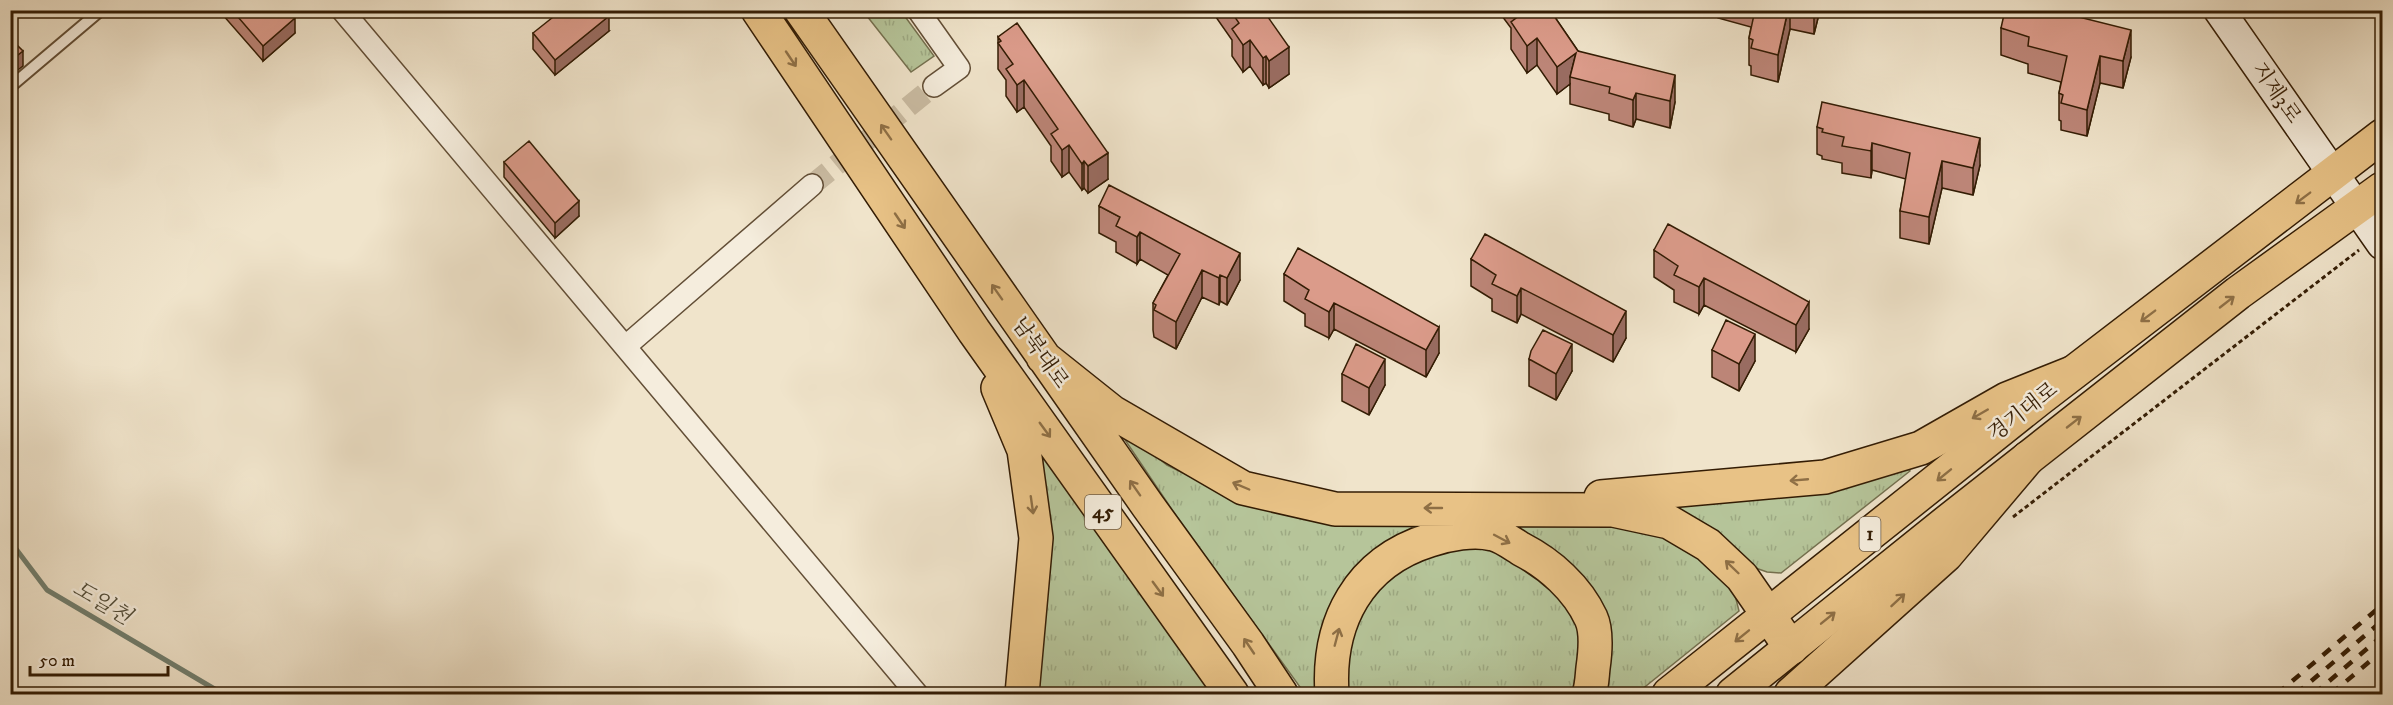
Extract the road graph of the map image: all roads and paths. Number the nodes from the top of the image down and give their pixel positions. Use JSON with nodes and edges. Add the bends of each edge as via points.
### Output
{"nodes":[{"id":1,"x":101,"y":10,"type":"edge"},
{"id":2,"x":342,"y":10,"type":"edge"},
{"id":3,"x":758,"y":10,"type":"edge"},
{"id":4,"x":801,"y":10,"type":"edge"},
{"id":5,"x":918,"y":10,"type":"edge"},
{"id":6,"x":2219,"y":10,"type":"edge"},
{"id":7,"x":934,"y":86,"type":"tunnel mouth"},
{"id":8,"x":10,"y":87,"type":"edge"},
{"id":9,"x":2382,"y":136,"type":"edge"},
{"id":10,"x":2333,"y":175,"type":"junction"},
{"id":11,"x":812,"y":184,"type":"tunnel mouth"},
{"id":12,"x":2382,"y":189,"type":"edge"},
{"id":13,"x":2357,"y":209,"type":"junction"},
{"id":14,"x":2380,"y":240,"type":"edge"},
{"id":15,"x":974,"y":331,"type":"junction"},
{"id":16,"x":626,"y":346,"type":"junction"},
{"id":17,"x":1043,"y":357,"type":"junction"},
{"id":18,"x":2072,"y":374,"type":"junction"},
{"id":19,"x":2028,"y":458,"type":"junction"},
{"id":20,"x":1492,"y":508,"type":"junction"},
{"id":21,"x":2005,"y":524,"type":"dead end"},
{"id":22,"x":1768,"y":616,"type":"junction"},
{"id":23,"x":1791,"y":648,"type":"junction"},
{"id":24,"x":917,"y":694,"type":"edge"},
{"id":25,"x":1022,"y":694,"type":"edge"},
{"id":26,"x":1232,"y":694,"type":"edge"},
{"id":27,"x":1281,"y":694,"type":"edge"},
{"id":28,"x":1332,"y":694,"type":"edge"},
{"id":29,"x":1589,"y":694,"type":"edge"},
{"id":30,"x":1669,"y":694,"type":"edge"},
{"id":31,"x":1733,"y":694,"type":"edge"},
{"id":32,"x":1791,"y":694,"type":"edge"}],
"edges":[{"from":1,"to":8,"type":"lane"},
{"from":2,"to":16,"type":"street"},
{"from":3,"to":15,"type":"main road","name":"남북대로","number":"45","one_way":true},
{"from":17,"to":4,"type":"main road","name":"남북대로","number":"45","one_way":true},
{"from":5,"to":7,"type":"street","via":[[959,68]]},
{"from":6,"to":10,"type":"street","name":"지제3로"},
{"from":9,"to":10,"type":"main road","name":"경기대로","number":"1"},
{"from":10,"to":13,"type":"street","name":"지제3로"},
{"from":10,"to":18,"type":"main road","name":"경기대로","number":"1","one_way":true},
{"from":11,"to":16,"type":"street"},
{"from":12,"to":13,"type":"main road","name":"경기대로","number":"1"},
{"from":13,"to":14,"type":"street","name":"지제3로"},
{"from":19,"to":13,"type":"main road","name":"경기대로","number":"1","one_way":true,"via":[[2238,293]]},
{"from":14,"to":21,"type":"path"},
{"from":15,"to":25,"type":"main road","one_way":true,"via":[[1023,450],[1036,538]]},
{"from":15,"to":26,"type":"main road","name":"남북대로","number":"45","one_way":true},
{"from":16,"to":24,"type":"street"},
{"from":20,"to":17,"type":"main road","one_way":true,"via":[[1335,509],[1243,488],[1112,412]]},
{"from":27,"to":17,"type":"main road","name":"남북대로","number":"45","one_way":true},
{"from":18,"to":20,"type":"main road","one_way":true,"via":[[2007,399],[1921,448],[1825,477]]},
{"from":18,"to":22,"type":"main road","name":"경기대로","number":"1","one_way":true},
{"from":23,"to":19,"type":"main road","name":"경기대로","number":"1","one_way":true},
{"from":32,"to":19,"type":"main road","one_way":true,"via":[[1946,555]]},
{"from":22,"to":20,"type":"main road","one_way":true,"via":[[1742,577],[1708,545],[1669,522],[1613,510]]},
{"from":22,"to":23,"type":"main road"},
{"from":22,"to":30,"type":"main road","name":"경기대로","number":"1","one_way":true},
{"from":23,"to":31,"type":"main road","name":"경기대로","number":"1"},
{"from":28,"to":29,"type":"main road","one_way":true,"via":[[1332,656],[1342,619],[1359,586],[1382,562],[1412,546],[1449,534],[1493,534],[1531,554],[1566,581],[1592,620],[1595,653]]}]}
